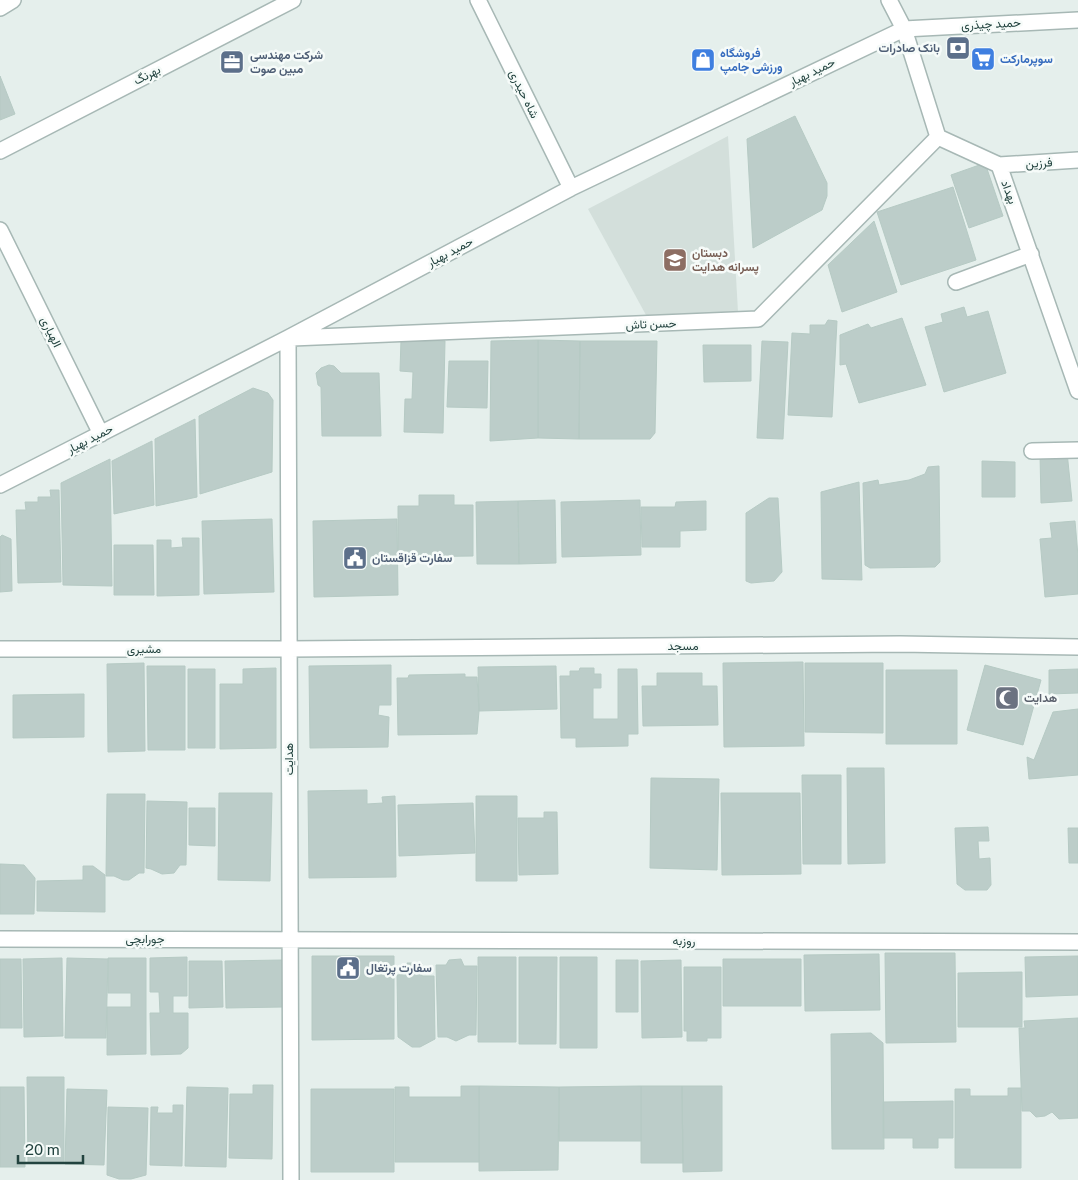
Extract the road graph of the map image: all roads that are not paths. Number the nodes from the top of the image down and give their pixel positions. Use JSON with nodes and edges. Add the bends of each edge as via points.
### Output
{"nodes":[{"id":1,"x":13,"y":0,"type":"edge"},
{"id":2,"x":293,"y":0,"type":"edge"},
{"id":3,"x":478,"y":0,"type":"edge"},
{"id":4,"x":889,"y":0,"type":"edge"},
{"id":5,"x":0,"y":8,"type":"edge"},
{"id":6,"x":1078,"y":20,"type":"edge"},
{"id":7,"x":904,"y":29,"type":"junction"},
{"id":8,"x":938,"y":137,"type":"junction"},
{"id":9,"x":0,"y":151,"type":"edge"},
{"id":10,"x":1078,"y":160,"type":"edge"},
{"id":11,"x":999,"y":165,"type":"junction"},
{"id":12,"x":571,"y":188,"type":"junction"},
{"id":13,"x":0,"y":230,"type":"edge"},
{"id":14,"x":1031,"y":254,"type":"junction"},
{"id":15,"x":956,"y":282,"type":"dead end"},
{"id":16,"x":288,"y":338,"type":"junction"},
{"id":17,"x":1078,"y":390,"type":"edge"},
{"id":18,"x":101,"y":434,"type":"junction"},
{"id":19,"x":1078,"y":450,"type":"edge"},
{"id":20,"x":1032,"y":451,"type":"dead end"},
{"id":21,"x":0,"y":485,"type":"edge"},
{"id":22,"x":1078,"y":647,"type":"edge"},
{"id":23,"x":0,"y":649,"type":"edge"},
{"id":24,"x":289,"y":649,"type":"junction"},
{"id":25,"x":0,"y":939,"type":"edge"},
{"id":26,"x":290,"y":940,"type":"junction"},
{"id":27,"x":1078,"y":942,"type":"edge"},
{"id":28,"x":291,"y":1180,"type":"edge"}],
"edges":[{"from":1,"to":5,"type":"street"},
{"from":2,"to":9,"type":"street","name":"بهرنگ"},
{"from":3,"to":12,"type":"street","name":"شاه حیدری"},
{"from":4,"to":7,"type":"street"},
{"from":6,"to":7,"type":"street","name":"حمید چیذری"},
{"from":7,"to":8,"type":"street"},
{"from":7,"to":12,"type":"street","name":"حمید بهیار"},
{"from":8,"to":11,"type":"street","name":"بهداد"},
{"from":8,"to":16,"type":"street","name":"حسن تاش","via":[[758,319]]},
{"from":10,"to":11,"type":"street","name":"فرزین"},
{"from":11,"to":14,"type":"street","name":"بهداد"},
{"from":12,"to":16,"type":"street","name":"حمید بهیار"},
{"from":13,"to":18,"type":"street","name":"الهیاری"},
{"from":14,"to":15,"type":"street"},
{"from":14,"to":17,"type":"street","name":"بهداد"},
{"from":16,"to":18,"type":"street","name":"حمید بهیار"},
{"from":16,"to":24,"type":"street","name":"هدایت"},
{"from":18,"to":21,"type":"street","name":"حمید بهیار"},
{"from":19,"to":20,"type":"street"},
{"from":22,"to":24,"type":"street","name":"مسجد","via":[[900,644]]},
{"from":23,"to":24,"type":"street","name":"مشیری"},
{"from":24,"to":26,"type":"street","name":"هدایت"},
{"from":25,"to":26,"type":"street","name":"جورابچی"},
{"from":26,"to":27,"type":"street","name":"روزبه"},
{"from":26,"to":28,"type":"street","name":"هدایت"}]}
